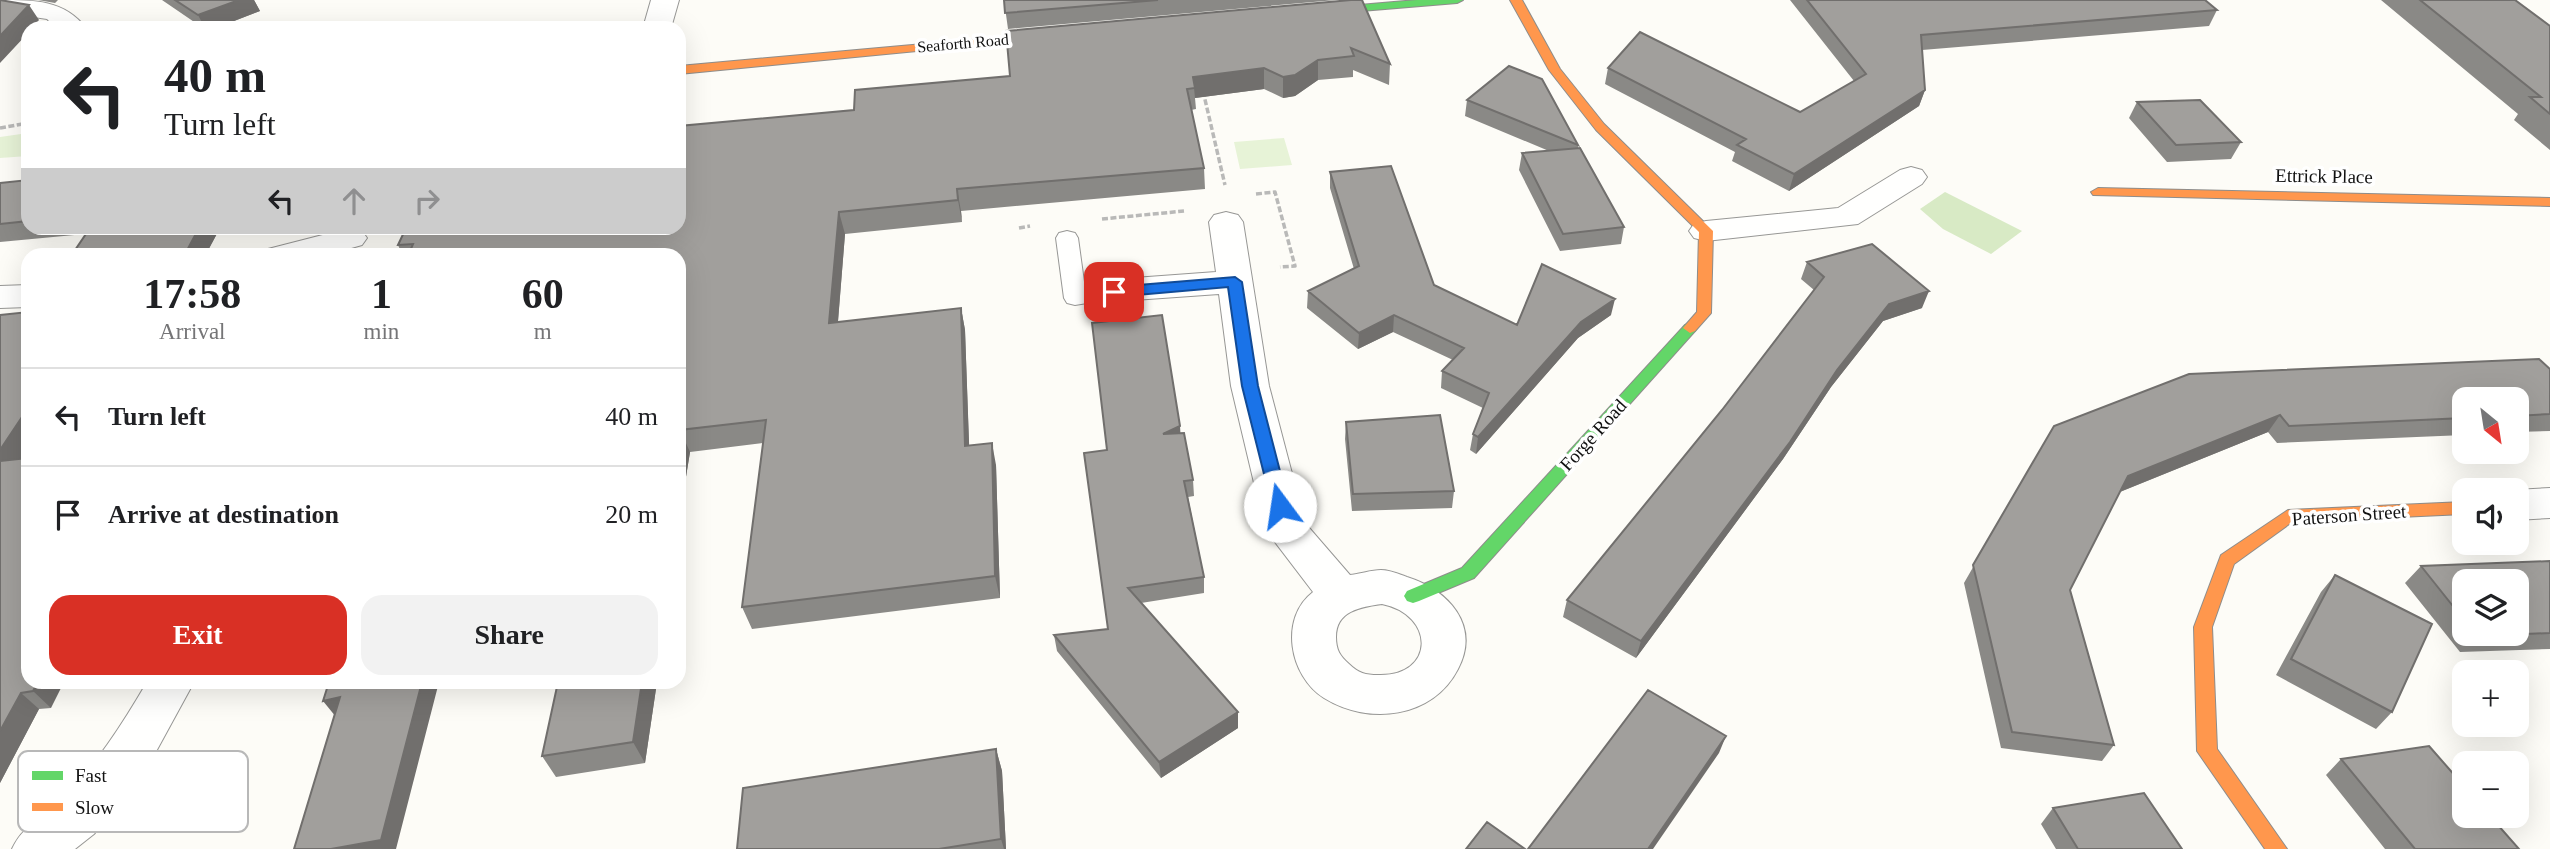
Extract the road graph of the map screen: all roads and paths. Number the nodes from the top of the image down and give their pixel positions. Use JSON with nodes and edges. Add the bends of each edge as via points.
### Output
{"nodes":[{"id":1,"x":81,"y":0,"type":"edge"},
{"id":2,"x":665,"y":0,"type":"edge"},
{"id":3,"x":1457,"y":0,"type":"edge"},
{"id":4,"x":1516,"y":0,"type":"edge"},
{"id":5,"x":0,"y":4,"type":"edge"},
{"id":6,"x":1298,"y":13,"type":"edge"},
{"id":7,"x":64,"y":20,"type":"edge"},
{"id":8,"x":659,"y":21,"type":"edge"},
{"id":9,"x":1080,"y":33,"type":"edge"},
{"id":10,"x":686,"y":69,"type":"edge"},
{"id":11,"x":1203,"y":90,"type":"edge"},
{"id":12,"x":21,"y":124,"type":"edge"},
{"id":13,"x":0,"y":128,"type":"edge"},
{"id":14,"x":1912,"y":177,"type":"dead end"},
{"id":15,"x":2098,"y":192,"type":"dead end"},
{"id":16,"x":2550,"y":202,"type":"edge"},
{"id":17,"x":1228,"y":215,"type":"junction"},
{"id":18,"x":1096,"y":220,"type":"dead end"},
{"id":19,"x":1032,"y":226,"type":"dead end"},
{"id":20,"x":1020,"y":228,"type":"dead end"},
{"id":21,"x":1706,"y":231,"type":"junction"},
{"id":22,"x":1067,"y":238,"type":"dead end"},
{"id":23,"x":346,"y":240,"type":"edge"},
{"id":24,"x":313,"y":248,"type":"edge"},
{"id":25,"x":1235,"y":282,"type":"junction"},
{"id":26,"x":1134,"y":289,"type":"joint"},
{"id":27,"x":21,"y":296,"type":"edge"},
{"id":28,"x":0,"y":297,"type":"edge"},
{"id":29,"x":2550,"y":503,"type":"edge"},
{"id":30,"x":2529,"y":504,"type":"edge"},
{"id":31,"x":2452,"y":509,"type":"edge"},
{"id":32,"x":1341,"y":595,"type":"junction"},
{"id":33,"x":1413,"y":596,"type":"junction"},
{"id":34,"x":168,"y":689,"type":"edge"},
{"id":35,"x":131,"y":751,"type":"edge"},
{"id":36,"x":59,"y":832,"type":"edge"},
{"id":37,"x":37,"y":849,"type":"edge"},
{"id":38,"x":2277,"y":849,"type":"edge"}],
"edges":[{"from":1,"to":7,"type":"street"},
{"from":2,"to":8,"type":"street"},
{"from":3,"to":6,"type":"street"},
{"from":4,"to":21,"type":"street","via":[[1555,70],[1600,127]]},
{"from":5,"to":7,"type":"street"},
{"from":9,"to":10,"type":"street","name":"Seaforth Road"},
{"from":11,"to":17,"type":"path"},
{"from":12,"to":13,"type":"path"},
{"from":14,"to":21,"type":"street","via":[[1846,217]]},
{"from":15,"to":16,"type":"street","name":"Ettrick Place"},
{"from":17,"to":18,"type":"path"},
{"from":17,"to":25,"type":"street"},
{"from":19,"to":20,"type":"path"},
{"from":21,"to":33,"type":"street","name":"Forge Road","via":[[1704,313],[1468,573]]},
{"from":22,"to":26,"type":"lane","via":[[1075,298]]},
{"from":23,"to":24,"type":"street"},
{"from":25,"to":26,"type":"street"},
{"from":25,"to":32,"type":"street","via":[[1250,386],[1286,529]]},
{"from":27,"to":28,"type":"street"},
{"from":29,"to":30,"type":"street"},
{"from":31,"to":38,"type":"street","name":"Paterson Street","via":[[2288,516],[2227,560],[2203,627],[2207,751]]},
{"from":32,"to":33,"type":"street","via":[[1381,587]]},
{"from":32,"to":33,"type":"street","via":[[1324,607],[1314,623],[1312,648],[1323,670],[1342,685],[1377,696],[1421,685],[1434,675],[1445,651],[1438,620]]},
{"from":34,"to":35,"type":"street"},
{"from":36,"to":37,"type":"street"}]}
